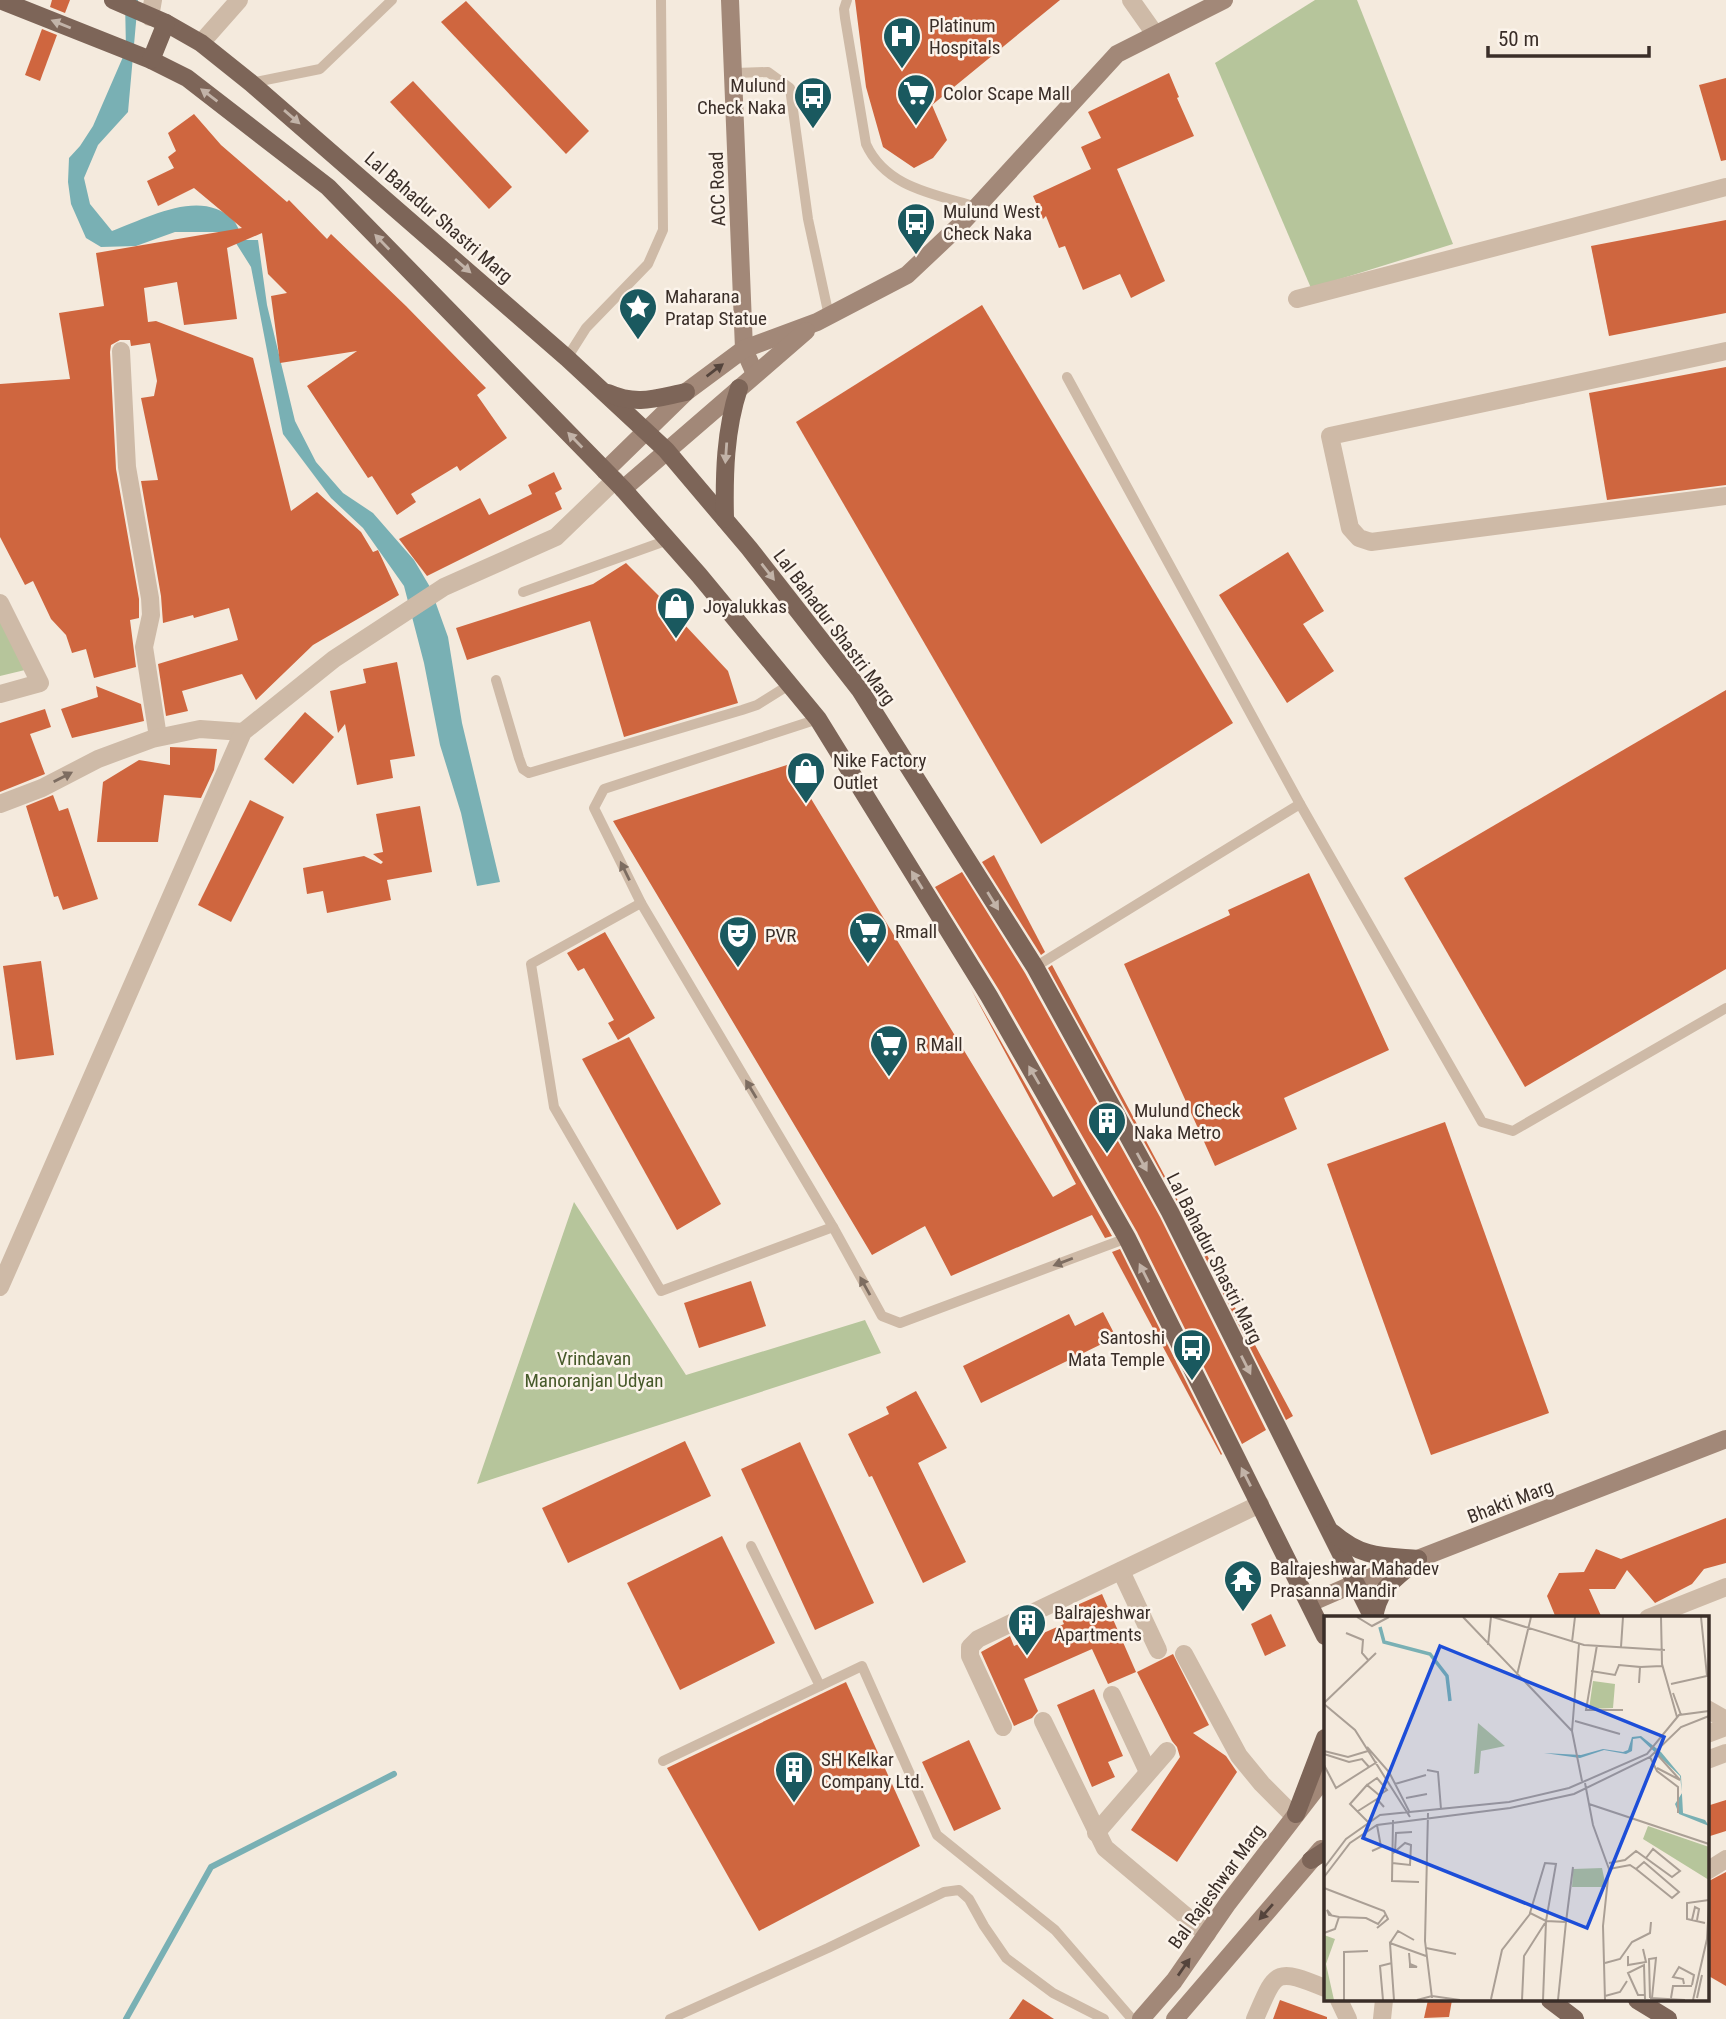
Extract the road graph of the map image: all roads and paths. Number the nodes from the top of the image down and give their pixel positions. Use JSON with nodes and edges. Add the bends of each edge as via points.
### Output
{"nodes":[{"id":1,"x":0,"y":0,"type":"edge"},
{"id":2,"x":113,"y":0,"type":"edge"},
{"id":3,"x":239,"y":0,"type":"edge"},
{"id":4,"x":392,"y":0,"type":"edge"},
{"id":5,"x":661,"y":0,"type":"edge"},
{"id":6,"x":730,"y":0,"type":"edge"},
{"id":7,"x":846,"y":0,"type":"edge"},
{"id":8,"x":1131,"y":0,"type":"edge"},
{"id":9,"x":1224,"y":0,"type":"edge"},
{"id":10,"x":1195,"y":6,"type":"edge"},
{"id":11,"x":156,"y":13,"type":"edge"},
{"id":12,"x":1155,"y":34,"type":"junction"},
{"id":13,"x":201,"y":43,"type":"junction"},
{"id":14,"x":148,"y":59,"type":"junction"},
{"id":15,"x":735,"y":73,"type":"junction"},
{"id":16,"x":251,"y":83,"type":"junction"},
{"id":17,"x":353,"y":170,"type":"junction"},
{"id":18,"x":1726,"y":187,"type":"edge"},
{"id":19,"x":333,"y":192,"type":"junction"},
{"id":20,"x":977,"y":207,"type":"junction"},
{"id":21,"x":1297,"y":299,"type":"dead end"},
{"id":22,"x":823,"y":319,"type":"junction"},
{"id":23,"x":744,"y":349,"type":"junction"},
{"id":24,"x":121,"y":351,"type":"dead end"},
{"id":25,"x":1726,"y":351,"type":"edge"},
{"id":26,"x":567,"y":358,"type":"junction"},
{"id":27,"x":755,"y":374,"type":"junction"},
{"id":28,"x":1066,"y":377,"type":"dead end"},
{"id":29,"x":739,"y":388,"type":"junction"},
{"id":30,"x":601,"y":390,"type":"junction"},
{"id":31,"x":686,"y":392,"type":"junction"},
{"id":32,"x":645,"y":430,"type":"junction"},
{"id":33,"x":666,"y":450,"type":"junction"},
{"id":34,"x":614,"y":480,"type":"junction"},
{"id":35,"x":1726,"y":496,"type":"edge"},
{"id":36,"x":725,"y":519,"type":"junction"},
{"id":37,"x":668,"y":540,"type":"junction"},
{"id":38,"x":523,"y":592,"type":"dead end"},
{"id":39,"x":0,"y":603,"type":"edge"},
{"id":40,"x":496,"y":680,"type":"dead end"},
{"id":41,"x":789,"y":685,"type":"junction"},
{"id":42,"x":0,"y":694,"type":"edge"},
{"id":43,"x":818,"y":719,"type":"junction"},
{"id":44,"x":243,"y":732,"type":"junction"},
{"id":45,"x":158,"y":737,"type":"junction"},
{"id":46,"x":0,"y":804,"type":"edge"},
{"id":47,"x":1300,"y":804,"type":"junction"},
{"id":48,"x":641,"y":904,"type":"junction"},
{"id":49,"x":1035,"y":967,"type":"junction"},
{"id":50,"x":1726,"y":1008,"type":"edge"},
{"id":51,"x":833,"y":1227,"type":"junction"},
{"id":52,"x":1127,"y":1238,"type":"junction"},
{"id":53,"x":0,"y":1287,"type":"edge"},
{"id":54,"x":1726,"y":1439,"type":"edge"},
{"id":55,"x":1260,"y":1504,"type":"junction"},
{"id":56,"x":1328,"y":1528,"type":"junction"},
{"id":57,"x":751,"y":1546,"type":"dead end"},
{"id":58,"x":1418,"y":1559,"type":"junction"},
{"id":59,"x":1121,"y":1570,"type":"junction"},
{"id":60,"x":1356,"y":1583,"type":"junction"},
{"id":61,"x":1726,"y":1587,"type":"edge"},
{"id":62,"x":1310,"y":1603,"type":"junction"},
{"id":63,"x":1372,"y":1616,"type":"edge"},
{"id":64,"x":1373,"y":1616,"type":"edge"},
{"id":65,"x":1653,"y":1616,"type":"edge"},
{"id":66,"x":1324,"y":1634,"type":"edge"},
{"id":67,"x":1158,"y":1650,"type":"dead end"},
{"id":68,"x":1184,"y":1654,"type":"dead end"},
{"id":69,"x":820,"y":1686,"type":"junction"},
{"id":70,"x":1112,"y":1695,"type":"dead end"},
{"id":71,"x":1708,"y":1710,"type":"edge"},
{"id":72,"x":1726,"y":1720,"type":"edge"},
{"id":73,"x":1043,"y":1721,"type":"dead end"},
{"id":74,"x":1003,"y":1727,"type":"dead end"},
{"id":75,"x":1726,"y":1727,"type":"edge"},
{"id":76,"x":1708,"y":1734,"type":"edge"},
{"id":77,"x":1324,"y":1741,"type":"edge"},
{"id":78,"x":1167,"y":1751,"type":"dead end"},
{"id":79,"x":1726,"y":1753,"type":"edge"},
{"id":80,"x":1708,"y":1760,"type":"edge"},
{"id":81,"x":663,"y":1761,"type":"dead end"},
{"id":82,"x":1148,"y":1772,"type":"junction"},
{"id":83,"x":1324,"y":1778,"type":"edge"},
{"id":84,"x":1295,"y":1815,"type":"junction"},
{"id":85,"x":1096,"y":1833,"type":"junction"},
{"id":86,"x":1318,"y":1856,"type":"edge"},
{"id":87,"x":1726,"y":1859,"type":"edge"},
{"id":88,"x":1708,"y":1870,"type":"edge"},
{"id":89,"x":1207,"y":1934,"type":"junction"},
{"id":90,"x":1324,"y":1988,"type":"edge"},
{"id":91,"x":1340,"y":2002,"type":"edge"},
{"id":92,"x":1553,"y":2002,"type":"edge"},
{"id":93,"x":1640,"y":2002,"type":"edge"},
{"id":94,"x":670,"y":2019,"type":"edge"},
{"id":95,"x":1104,"y":2019,"type":"edge"},
{"id":96,"x":1132,"y":2019,"type":"edge"},
{"id":97,"x":1140,"y":2019,"type":"edge"},
{"id":98,"x":1175,"y":2019,"type":"edge"},
{"id":99,"x":1255,"y":2019,"type":"edge"},
{"id":100,"x":1348,"y":2019,"type":"edge"},
{"id":101,"x":1575,"y":2019,"type":"edge"},
{"id":102,"x":1668,"y":2019,"type":"edge"}],
"edges":[{"from":14,"to":1,"type":"main road","one_way":true},
{"from":2,"to":11,"type":"main road","name":"Lal Bahadur Shastri Marg"},
{"from":3,"to":13,"type":"street"},
{"from":4,"to":16,"type":"lane","via":[[320,69]]},
{"from":5,"to":26,"type":"lane","via":[[663,230],[649,264],[586,328]]},
{"from":6,"to":15,"type":"street","name":"ACC Road"},
{"from":7,"to":20,"type":"lane","via":[[845,18],[870,154],[902,184]]},
{"from":8,"to":12,"type":"street"},
{"from":9,"to":10,"type":"street"},
{"from":10,"to":12,"type":"street"},
{"from":11,"to":13,"type":"main road","name":"Lal Bahadur Shastri Marg"},
{"from":11,"to":14,"type":"main road"},
{"from":12,"to":20,"type":"street","via":[[1117,54]]},
{"from":13,"to":16,"type":"main road","name":"Lal Bahadur Shastri Marg"},
{"from":19,"to":14,"type":"main road","one_way":true,"via":[[187,78]]},
{"from":15,"to":22,"type":"lane","via":[[768,72],[790,88]]},
{"from":15,"to":23,"type":"street","name":"ACC Road"},
{"from":16,"to":17,"type":"main road","name":"Lal Bahadur Shastri Marg","one_way":true},
{"from":17,"to":19,"type":"main road"},
{"from":17,"to":26,"type":"main road","name":"Lal Bahadur Shastri Marg","one_way":true},
{"from":18,"to":21,"type":"street"},
{"from":34,"to":19,"type":"main road","one_way":true},
{"from":20,"to":22,"type":"street","via":[[907,275]]},
{"from":22,"to":23,"type":"street"},
{"from":22,"to":27,"type":"street"},
{"from":23,"to":27,"type":"street","name":"ACC Road"},
{"from":31,"to":23,"type":"street","one_way":true},
{"from":24,"to":45,"type":"street","via":[[127,467],[151,615],[145,661]]},
{"from":25,"to":35,"type":"street","via":[[1330,436],[1350,528],[1371,542]]},
{"from":26,"to":30,"type":"main road","name":"Lal Bahadur Shastri Marg"},
{"from":27,"to":29,"type":"street"},
{"from":28,"to":47,"type":"lane"},
{"from":29,"to":33,"type":"street"},
{"from":29,"to":36,"type":"main road","one_way":true,"via":[[728,431]]},
{"from":30,"to":31,"type":"main road","via":[[625,400]]},
{"from":30,"to":32,"type":"main road","name":"Lal Bahadur Shastri Marg"},
{"from":31,"to":32,"type":"street"},
{"from":32,"to":33,"type":"main road","name":"Lal Bahadur Shastri Marg"},
{"from":32,"to":34,"type":"street"},
{"from":33,"to":34,"type":"street"},
{"from":33,"to":36,"type":"main road","name":"Lal Bahadur Shastri Marg"},
{"from":34,"to":37,"type":"main road"},
{"from":34,"to":44,"type":"street","via":[[556,537],[444,586],[334,659]]},
{"from":36,"to":49,"type":"main road","name":"Lal Bahadur Shastri Marg","one_way":true,"via":[[860,690]]},
{"from":37,"to":38,"type":"lane"},
{"from":37,"to":41,"type":"main road"},
{"from":39,"to":42,"type":"street","via":[[40,683]]},
{"from":40,"to":41,"type":"lane","via":[[519,758],[529,773],[757,705]]},
{"from":41,"to":43,"type":"main road"},
{"from":48,"to":43,"type":"lane","one_way":true,"via":[[594,808],[604,789]]},
{"from":52,"to":43,"type":"main road","one_way":true,"via":[[989,996]]},
{"from":44,"to":45,"type":"street","via":[[200,729]]},
{"from":44,"to":53,"type":"street"},
{"from":46,"to":45,"type":"street","one_way":true},
{"from":47,"to":49,"type":"lane"},
{"from":47,"to":50,"type":"lane","via":[[1482,1122],[1513,1131]]},
{"from":51,"to":48,"type":"lane","one_way":true},
{"from":48,"to":51,"type":"lane","via":[[531,964],[554,1107],[661,1291]]},
{"from":49,"to":56,"type":"main road","name":"Lal Bahadur Shastri Marg","one_way":true,"via":[[1170,1212]]},
{"from":52,"to":51,"type":"lane","one_way":true,"via":[[900,1323],[881,1316]]},
{"from":55,"to":52,"type":"main road","one_way":true},
{"from":54,"to":58,"type":"street","name":"Bhakti Marg"},
{"from":55,"to":59,"type":"street"},
{"from":55,"to":62,"type":"main road"},
{"from":56,"to":58,"type":"main road","via":[[1366,1554]]},
{"from":56,"to":60,"type":"main road","name":"Lal Bahadur Shastri Marg"},
{"from":57,"to":69,"type":"lane"},
{"from":58,"to":60,"type":"street","name":"Bhakti Marg"},
{"from":58,"to":64,"type":"main road","via":[[1382,1591]]},
{"from":59,"to":67,"type":"street"},
{"from":59,"to":74,"type":"street","via":[[970,1647]]},
{"from":60,"to":62,"type":"street","name":"Bhakti Marg"},
{"from":60,"to":63,"type":"main road","name":"Lal Bahadur Shastri Marg"},
{"from":61,"to":65,"type":"street"},
{"from":62,"to":66,"type":"main road"},
{"from":68,"to":84,"type":"street","via":[[1240,1756]]},
{"from":69,"to":81,"type":"lane"},
{"from":69,"to":96,"type":"lane","via":[[862,1666],[937,1835],[1055,1930]]},
{"from":70,"to":82,"type":"street"},
{"from":71,"to":72,"type":"street"},
{"from":73,"to":85,"type":"street"},
{"from":75,"to":76,"type":"street"},
{"from":77,"to":84,"type":"main road"},
{"from":78,"to":82,"type":"street"},
{"from":79,"to":80,"type":"street"},
{"from":82,"to":85,"type":"street"},
{"from":83,"to":84,"type":"street","name":"Bal Rajeshwar Marg"},
{"from":84,"to":89,"type":"street","name":"Bal Rajeshwar Marg"},
{"from":85,"to":89,"type":"street","via":[[1105,1848]]},
{"from":86,"to":98,"type":"street","one_way":true},
{"from":87,"to":88,"type":"street"},
{"from":97,"to":89,"type":"street","name":"Bal Rajeshwar Marg","one_way":true},
{"from":90,"to":99,"type":"street","via":[[1296,1976],[1277,1977]]},
{"from":91,"to":100,"type":"street"},
{"from":92,"to":101,"type":"main road"},
{"from":93,"to":102,"type":"main road"},
{"from":94,"to":95,"type":"lane","via":[[944,1892],[960,1890],[1006,1958],[1053,1993]]}]}
